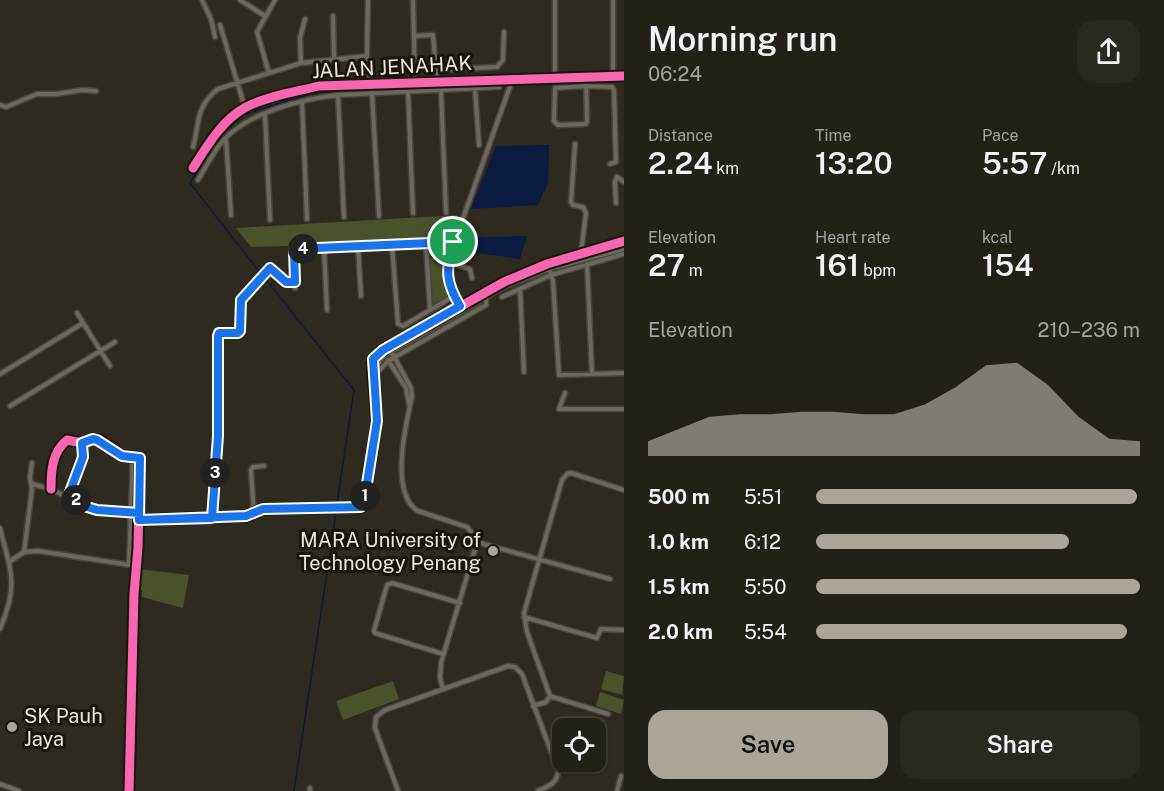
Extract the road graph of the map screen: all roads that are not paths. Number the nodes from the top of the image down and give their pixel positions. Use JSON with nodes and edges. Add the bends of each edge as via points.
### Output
{"nodes":[{"id":1,"x":202,"y":0,"type":"edge"},
{"id":2,"x":240,"y":0,"type":"edge"},
{"id":3,"x":275,"y":0,"type":"edge"},
{"id":4,"x":368,"y":0,"type":"edge"},
{"id":5,"x":413,"y":0,"type":"edge"},
{"id":6,"x":555,"y":0,"type":"edge"},
{"id":7,"x":613,"y":0,"type":"edge"},
{"id":8,"x":266,"y":16,"type":"junction"},
{"id":9,"x":333,"y":16,"type":"dead end"},
{"id":10,"x":305,"y":19,"type":"dead end"},
{"id":11,"x":220,"y":25,"type":"dead end"},
{"id":12,"x":504,"y":32,"type":"dead end"},
{"id":13,"x":414,"y":36,"type":"junction"},
{"id":14,"x":215,"y":37,"type":"dead end"},
{"id":15,"x":367,"y":56,"type":"junction"},
{"id":16,"x":334,"y":58,"type":"junction"},
{"id":17,"x":301,"y":63,"type":"junction"},
{"id":18,"x":613,"y":69,"type":"dead end"},
{"id":19,"x":436,"y":70,"type":"junction"},
{"id":20,"x":269,"y":73,"type":"junction"},
{"id":21,"x":624,"y":76,"type":"edge"},
{"id":22,"x":555,"y":77,"type":"junction"},
{"id":23,"x":586,"y":77,"type":"junction"},
{"id":24,"x":513,"y":78,"type":"junction"},
{"id":25,"x":437,"y":81,"type":"junction"},
{"id":26,"x":415,"y":82,"type":"junction"},
{"id":27,"x":237,"y":83,"type":"junction"},
{"id":28,"x":371,"y":83,"type":"junction"},
{"id":29,"x":586,"y":86,"type":"junction"},
{"id":30,"x":499,"y":87,"type":"dead end"},
{"id":31,"x":475,"y":89,"type":"junction"},
{"id":32,"x":441,"y":90,"type":"junction"},
{"id":33,"x":96,"y":91,"type":"dead end"},
{"id":34,"x":408,"y":92,"type":"junction"},
{"id":35,"x":372,"y":93,"type":"junction"},
{"id":36,"x":339,"y":95,"type":"junction"},
{"id":37,"x":302,"y":101,"type":"junction"},
{"id":38,"x":0,"y":105,"type":"edge"},
{"id":39,"x":245,"y":108,"type":"junction"},
{"id":40,"x":265,"y":114,"type":"junction"},
{"id":41,"x":226,"y":138,"type":"junction"},
{"id":42,"x":575,"y":144,"type":"dead end"},
{"id":43,"x":479,"y":145,"type":"dead end"},
{"id":44,"x":193,"y":147,"type":"dead end"},
{"id":45,"x":610,"y":164,"type":"dead end"},
{"id":46,"x":193,"y":168,"type":"dead end"},
{"id":47,"x":624,"y":176,"type":"edge"},
{"id":48,"x":618,"y":177,"type":"junction"},
{"id":49,"x":198,"y":180,"type":"dead end"},
{"id":50,"x":624,"y":182,"type":"edge"},
{"id":51,"x":615,"y":203,"type":"dead end"},
{"id":52,"x":414,"y":213,"type":"dead end"},
{"id":53,"x":446,"y":213,"type":"dead end"},
{"id":54,"x":231,"y":215,"type":"dead end"},
{"id":55,"x":379,"y":216,"type":"dead end"},
{"id":56,"x":344,"y":217,"type":"dead end"},
{"id":57,"x":307,"y":219,"type":"dead end"},
{"id":58,"x":270,"y":220,"type":"dead end"},
{"id":59,"x":624,"y":241,"type":"edge"},
{"id":60,"x":453,"y":242,"type":"junction"},
{"id":61,"x":426,"y":243,"type":"junction"},
{"id":62,"x":392,"y":244,"type":"junction"},
{"id":63,"x":358,"y":246,"type":"junction"},
{"id":64,"x":324,"y":248,"type":"junction"},
{"id":65,"x":624,"y":249,"type":"edge"},
{"id":66,"x":581,"y":254,"type":"junction"},
{"id":67,"x":624,"y":254,"type":"edge"},
{"id":68,"x":448,"y":262,"type":"junction"},
{"id":69,"x":587,"y":264,"type":"junction"},
{"id":70,"x":548,"y":266,"type":"junction"},
{"id":71,"x":551,"y":275,"type":"junction"},
{"id":72,"x":472,"y":278,"type":"dead end"},
{"id":73,"x":295,"y":282,"type":"junction"},
{"id":74,"x":295,"y":288,"type":"dead end"},
{"id":75,"x":520,"y":289,"type":"junction"},
{"id":76,"x":361,"y":296,"type":"dead end"},
{"id":77,"x":454,"y":296,"type":"junction"},
{"id":78,"x":502,"y":297,"type":"dead end"},
{"id":79,"x":486,"y":298,"type":"junction"},
{"id":80,"x":462,"y":308,"type":"junction"},
{"id":81,"x":327,"y":310,"type":"dead end"},
{"id":82,"x":430,"y":310,"type":"junction"},
{"id":83,"x":77,"y":312,"type":"dead end"},
{"id":84,"x":83,"y":323,"type":"junction"},
{"id":85,"x":115,"y":342,"type":"dead end"},
{"id":86,"x":388,"y":347,"type":"junction"},
{"id":87,"x":100,"y":351,"type":"junction"},
{"id":88,"x":391,"y":352,"type":"junction"},
{"id":89,"x":384,"y":353,"type":"junction"},
{"id":90,"x":394,"y":357,"type":"junction"},
{"id":91,"x":388,"y":361,"type":"junction"},
{"id":92,"x":377,"y":364,"type":"dead end"},
{"id":93,"x":110,"y":366,"type":"dead end"},
{"id":94,"x":524,"y":372,"type":"dead end"},
{"id":95,"x":0,"y":374,"type":"edge"},
{"id":96,"x":376,"y":374,"type":"dead end"},
{"id":97,"x":592,"y":374,"type":"junction"},
{"id":98,"x":624,"y":374,"type":"edge"},
{"id":99,"x":565,"y":393,"type":"dead end"},
{"id":100,"x":410,"y":404,"type":"junction"},
{"id":101,"x":10,"y":406,"type":"dead end"},
{"id":102,"x":624,"y":410,"type":"edge"},
{"id":103,"x":82,"y":443,"type":"junction"},
{"id":104,"x":133,"y":457,"type":"junction"},
{"id":105,"x":32,"y":463,"type":"dead end"},
{"id":106,"x":264,"y":466,"type":"dead end"},
{"id":107,"x":32,"y":483,"type":"junction"},
{"id":108,"x":51,"y":489,"type":"junction"},
{"id":109,"x":624,"y":490,"type":"edge"},
{"id":110,"x":68,"y":497,"type":"junction"},
{"id":111,"x":132,"y":512,"type":"junction"},
{"id":112,"x":139,"y":513,"type":"junction"},
{"id":113,"x":254,"y":514,"type":"junction"},
{"id":114,"x":212,"y":518,"type":"junction"},
{"id":115,"x":139,"y":520,"type":"junction"},
{"id":116,"x":0,"y":528,"type":"edge"},
{"id":117,"x":480,"y":543,"type":"junction"},
{"id":118,"x":24,"y":552,"type":"junction"},
{"id":119,"x":539,"y":559,"type":"junction"},
{"id":120,"x":9,"y":562,"type":"junction"},
{"id":121,"x":129,"y":564,"type":"junction"},
{"id":122,"x":137,"y":566,"type":"junction"},
{"id":123,"x":610,"y":579,"type":"dead end"},
{"id":124,"x":460,"y":603,"type":"junction"},
{"id":125,"x":524,"y":617,"type":"junction"},
{"id":126,"x":0,"y":628,"type":"edge"},
{"id":127,"x":624,"y":630,"type":"edge"},
{"id":128,"x":443,"y":654,"type":"junction"},
{"id":129,"x":443,"y":689,"type":"junction"},
{"id":130,"x":550,"y":696,"type":"junction"},
{"id":131,"x":533,"y":706,"type":"junction"},
{"id":132,"x":608,"y":714,"type":"dead end"},
{"id":133,"x":621,"y":776,"type":"dead end"},
{"id":134,"x":0,"y":784,"type":"edge"},
{"id":135,"x":19,"y":791,"type":"edge"},
{"id":136,"x":129,"y":791,"type":"edge"},
{"id":137,"x":398,"y":791,"type":"edge"},
{"id":138,"x":538,"y":791,"type":"edge"},
{"id":139,"x":617,"y":791,"type":"edge"}],
"edges":[{"from":1,"to":14,"type":"street"},
{"from":2,"to":8,"type":"street"},
{"from":3,"to":8,"type":"street"},
{"from":4,"to":15,"type":"street"},
{"from":5,"to":13,"type":"street"},
{"from":6,"to":22,"type":"street"},
{"from":7,"to":18,"type":"street"},
{"from":8,"to":20,"type":"street","via":[[257,37]]},
{"from":9,"to":16,"type":"street"},
{"from":10,"to":17,"type":"street","via":[[300,38]]},
{"from":11,"to":27,"type":"street"},
{"from":12,"to":19,"type":"street","via":[[504,60],[500,66]]},
{"from":13,"to":19,"type":"street","via":[[433,35]]},
{"from":13,"to":26,"type":"street"},
{"from":15,"to":16,"type":"street"},
{"from":15,"to":28,"type":"street"},
{"from":16,"to":17,"type":"street"},
{"from":17,"to":20,"type":"street"},
{"from":19,"to":25,"type":"street"},
{"from":20,"to":27,"type":"street"},
{"from":21,"to":23,"type":"street","name":"JALAN JENAHAK"},
{"from":22,"to":23,"type":"street","name":"JALAN JENAHAK"},
{"from":22,"to":24,"type":"street","name":"JALAN JENAHAK"},
{"from":23,"to":29,"type":"street"},
{"from":24,"to":25,"type":"street","name":"JALAN JENAHAK"},
{"from":24,"to":60,"type":"street"},
{"from":25,"to":26,"type":"street","name":"JALAN JENAHAK"},
{"from":26,"to":28,"type":"street","name":"JALAN JENAHAK"},
{"from":27,"to":39,"type":"street"},
{"from":27,"to":44,"type":"street","via":[[218,89],[202,106]]},
{"from":28,"to":35,"type":"street"},
{"from":28,"to":39,"type":"street","name":"JALAN JENAHAK","via":[[319,86]]},
{"from":29,"to":29,"type":"street","via":[[586,124],[555,124],[555,88]]},
{"from":29,"to":45,"type":"street","via":[[609,86],[614,90],[616,162]]},
{"from":30,"to":31,"type":"street"},
{"from":31,"to":32,"type":"street"},
{"from":31,"to":43,"type":"street"},
{"from":32,"to":34,"type":"street"},
{"from":32,"to":53,"type":"street"},
{"from":33,"to":38,"type":"street","via":[[36,94],[6,107]]},
{"from":34,"to":35,"type":"street"},
{"from":34,"to":52,"type":"street"},
{"from":35,"to":36,"type":"street"},
{"from":35,"to":55,"type":"street"},
{"from":36,"to":37,"type":"street"},
{"from":36,"to":56,"type":"street"},
{"from":37,"to":40,"type":"street"},
{"from":37,"to":57,"type":"street"},
{"from":39,"to":46,"type":"street","name":"JALAN JENAHAK","via":[[209,141]]},
{"from":40,"to":41,"type":"street","via":[[239,126]]},
{"from":40,"to":58,"type":"street"},
{"from":41,"to":49,"type":"street"},
{"from":41,"to":54,"type":"street"},
{"from":42,"to":66,"type":"street","via":[[572,202],[586,213]]},
{"from":47,"to":48,"type":"street"},
{"from":48,"to":50,"type":"street"},
{"from":48,"to":51,"type":"street"},
{"from":59,"to":66,"type":"street"},
{"from":60,"to":61,"type":"street"},
{"from":60,"to":68,"type":"street"},
{"from":61,"to":62,"type":"street"},
{"from":61,"to":82,"type":"street"},
{"from":62,"to":63,"type":"street"},
{"from":62,"to":82,"type":"street","via":[[396,320],[400,326]]},
{"from":63,"to":64,"type":"street"},
{"from":63,"to":76,"type":"street"},
{"from":64,"to":73,"type":"street","via":[[294,249]]},
{"from":64,"to":81,"type":"street"},
{"from":65,"to":70,"type":"street"},
{"from":66,"to":70,"type":"street"},
{"from":67,"to":69,"type":"street"},
{"from":68,"to":72,"type":"street","via":[[471,269]]},
{"from":68,"to":77,"type":"street","via":[[449,286]]},
{"from":69,"to":71,"type":"street"},
{"from":69,"to":97,"type":"street"},
{"from":70,"to":71,"type":"street"},
{"from":70,"to":79,"type":"street"},
{"from":70,"to":80,"type":"street","via":[[504,282]]},
{"from":71,"to":75,"type":"street"},
{"from":71,"to":97,"type":"street","via":[[559,375]]},
{"from":73,"to":74,"type":"street"},
{"from":73,"to":114,"type":"street","via":[[286,282],[269,269],[241,300],[240,331],[219,333]]},
{"from":75,"to":78,"type":"street"},
{"from":75,"to":94,"type":"street"},
{"from":77,"to":80,"type":"street"},
{"from":77,"to":82,"type":"street"},
{"from":79,"to":80,"type":"street"},
{"from":79,"to":90,"type":"street","via":[[486,305]]},
{"from":80,"to":86,"type":"street"},
{"from":80,"to":88,"type":"street"},
{"from":83,"to":84,"type":"street"},
{"from":84,"to":87,"type":"street"},
{"from":84,"to":95,"type":"street"},
{"from":85,"to":87,"type":"street"},
{"from":86,"to":88,"type":"street"},
{"from":86,"to":89,"type":"street"},
{"from":87,"to":93,"type":"street"},
{"from":87,"to":101,"type":"street"},
{"from":88,"to":89,"type":"street"},
{"from":88,"to":90,"type":"street"},
{"from":89,"to":91,"type":"street"},
{"from":89,"to":92,"type":"street"},
{"from":89,"to":113,"type":"street","via":[[372,362],[377,421],[363,506],[263,509]]},
{"from":90,"to":91,"type":"street"},
{"from":90,"to":100,"type":"street","via":[[411,388]]},
{"from":91,"to":96,"type":"street"},
{"from":91,"to":100,"type":"street","via":[[406,388]]},
{"from":97,"to":98,"type":"street"},
{"from":99,"to":102,"type":"street","via":[[559,409]]},
{"from":100,"to":117,"type":"street","via":[[402,465],[409,503],[418,511],[466,527]]},
{"from":103,"to":104,"type":"street","via":[[100,440],[118,455]]},
{"from":103,"to":108,"type":"street","via":[[67,440],[56,453]]},
{"from":103,"to":110,"type":"street","via":[[83,457]]},
{"from":104,"to":111,"type":"street"},
{"from":104,"to":112,"type":"street","via":[[140,458]]},
{"from":105,"to":107,"type":"street"},
{"from":106,"to":113,"type":"street","via":[[251,470]]},
{"from":107,"to":108,"type":"street"},
{"from":107,"to":118,"type":"street"},
{"from":108,"to":110,"type":"street"},
{"from":109,"to":119,"type":"street","via":[[567,474]]},
{"from":110,"to":111,"type":"street","via":[[97,510]]},
{"from":111,"to":112,"type":"street"},
{"from":111,"to":121,"type":"street"},
{"from":112,"to":115,"type":"street"},
{"from":113,"to":114,"type":"street"},
{"from":114,"to":115,"type":"street"},
{"from":115,"to":122,"type":"street"},
{"from":116,"to":120,"type":"street"},
{"from":117,"to":119,"type":"street"},
{"from":117,"to":124,"type":"street"},
{"from":118,"to":120,"type":"street"},
{"from":118,"to":121,"type":"street"},
{"from":119,"to":123,"type":"street"},
{"from":119,"to":125,"type":"street"},
{"from":120,"to":126,"type":"street","via":[[11,602]]},
{"from":121,"to":122,"type":"street"},
{"from":122,"to":136,"type":"street"},
{"from":124,"to":128,"type":"street"},
{"from":124,"to":128,"type":"street","via":[[392,583],[387,585],[375,633]]},
{"from":125,"to":127,"type":"street","via":[[597,638],[601,629]]},
{"from":125,"to":130,"type":"street"},
{"from":128,"to":129,"type":"street"},
{"from":129,"to":131,"type":"street","via":[[508,666],[515,667],[522,674]]},
{"from":129,"to":137,"type":"street","via":[[376,717],[375,728]]},
{"from":130,"to":131,"type":"street","via":[[546,702]]},
{"from":130,"to":132,"type":"street"},
{"from":131,"to":138,"type":"street","via":[[558,770],[552,785]]},
{"from":133,"to":139,"type":"street"},
{"from":134,"to":135,"type":"street"}]}
